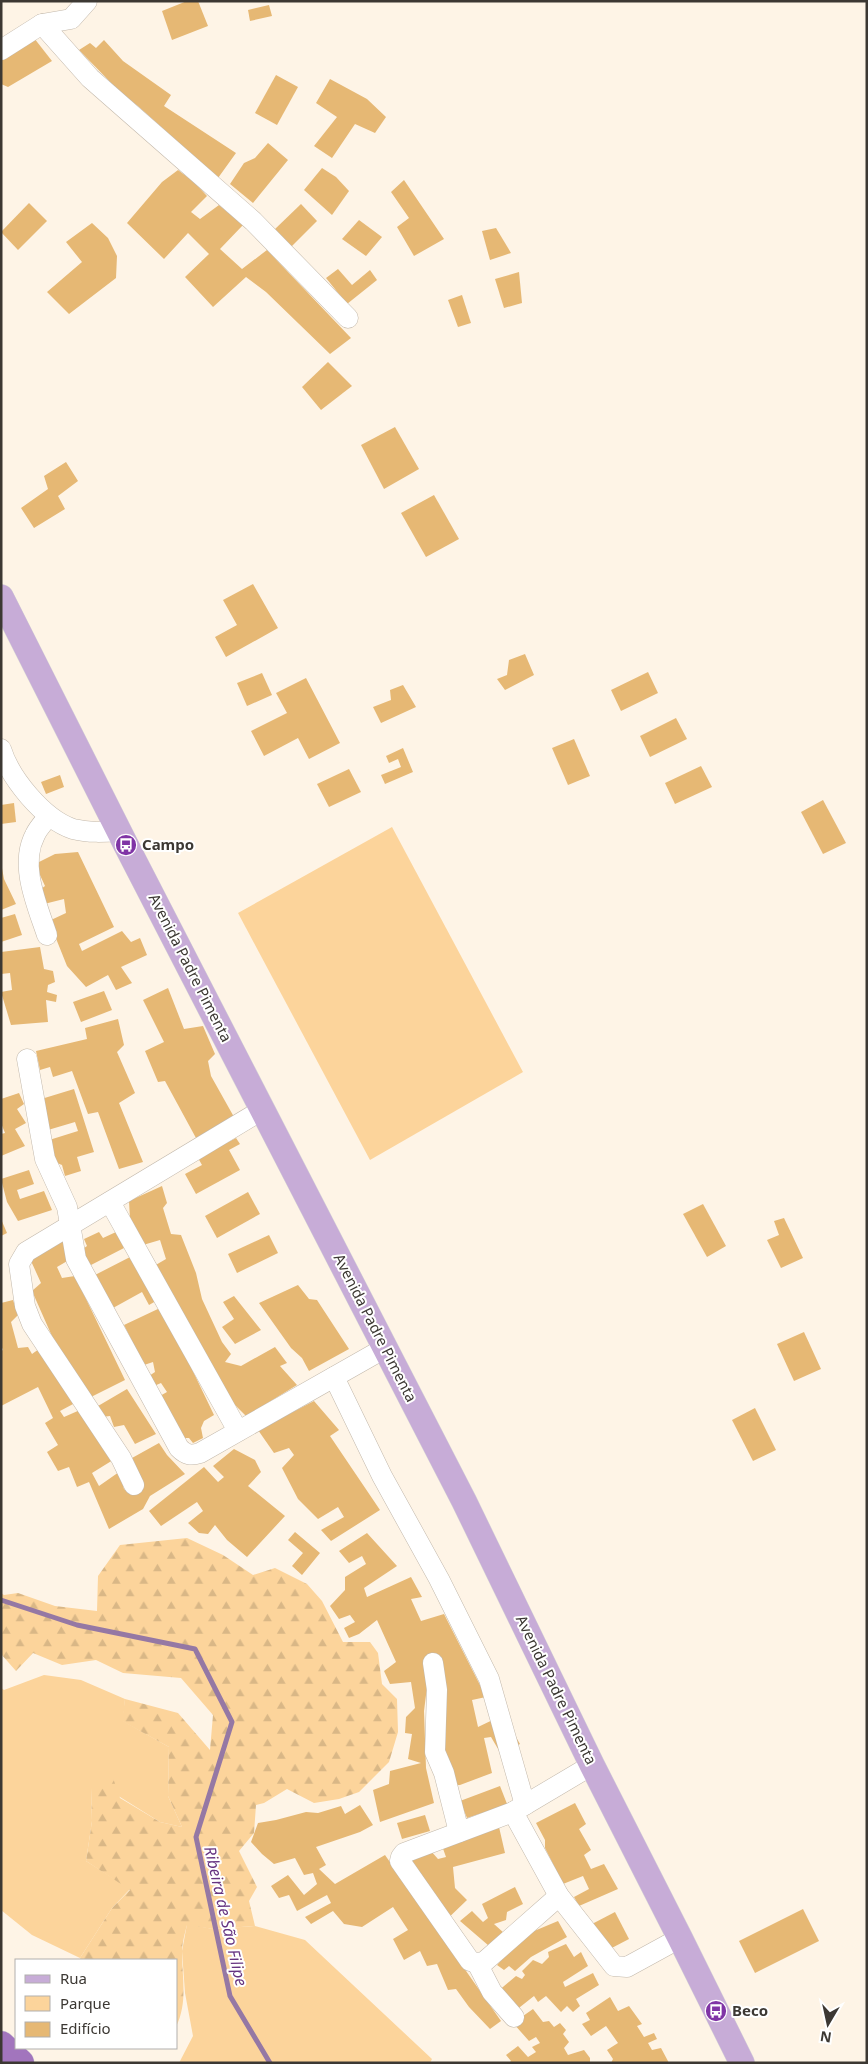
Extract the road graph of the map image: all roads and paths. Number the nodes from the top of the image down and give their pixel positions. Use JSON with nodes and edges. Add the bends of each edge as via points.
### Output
{"nodes":[{"id":1,"x":86,"y":1,"type":"edge"},
{"id":2,"x":42,"y":24,"type":"junction"},
{"id":3,"x":1,"y":50,"type":"edge"},
{"id":4,"x":348,"y":318,"type":"dead end"},
{"id":5,"x":1,"y":597,"type":"edge"},
{"id":6,"x":1,"y":749,"type":"edge"},
{"id":7,"x":49,"y":816,"type":"junction"},
{"id":8,"x":119,"y":831,"type":"junction"},
{"id":9,"x":47,"y":935,"type":"dead end"},
{"id":10,"x":27,"y":1058,"type":"dead end"},
{"id":11,"x":262,"y":1110,"type":"junction"},
{"id":12,"x":110,"y":1202,"type":"junction"},
{"id":13,"x":71,"y":1226,"type":"junction"},
{"id":14,"x":385,"y":1348,"type":"junction"},
{"id":15,"x":334,"y":1377,"type":"junction"},
{"id":16,"x":238,"y":1431,"type":"junction"},
{"id":17,"x":134,"y":1485,"type":"dead end"},
{"id":18,"x":433,"y":1663,"type":"dead end"},
{"id":19,"x":592,"y":1765,"type":"junction"},
{"id":20,"x":519,"y":1808,"type":"junction"},
{"id":21,"x":459,"y":1832,"type":"junction"},
{"id":22,"x":559,"y":1896,"type":"junction"},
{"id":23,"x":680,"y":1938,"type":"junction"},
{"id":24,"x":477,"y":1963,"type":"junction"},
{"id":25,"x":514,"y":2017,"type":"dead end"},
{"id":26,"x":1,"y":2045,"type":"edge"},
{"id":27,"x":20,"y":2063,"type":"edge"},
{"id":28,"x":742,"y":2063,"type":"edge"}],
"edges":[{"from":1,"to":2,"type":"street","via":[[71,19]]},
{"from":2,"to":3,"type":"street"},
{"from":2,"to":4,"type":"street","via":[[90,78],[253,222]]},
{"from":5,"to":8,"type":"main road","name":"Avenida Padre Pimenta"},
{"from":6,"to":7,"type":"street","via":[[6,765],[28,795]]},
{"from":7,"to":8,"type":"street","via":[[72,828],[94,832]]},
{"from":7,"to":9,"type":"street","via":[[34,835],[29,859],[32,886]]},
{"from":8,"to":11,"type":"main road","name":"Avenida Padre Pimenta"},
{"from":10,"to":13,"type":"street","via":[[45,1159],[67,1207]]},
{"from":11,"to":12,"type":"street"},
{"from":11,"to":14,"type":"main road","name":"Avenida Padre Pimenta"},
{"from":12,"to":13,"type":"street"},
{"from":12,"to":16,"type":"street"},
{"from":13,"to":16,"type":"street","via":[[76,1259],[178,1448],[192,1455]]},
{"from":13,"to":17,"type":"street","via":[[21,1258],[19,1264],[26,1306],[32,1324],[121,1458]]},
{"from":14,"to":15,"type":"street"},
{"from":14,"to":19,"type":"main road","name":"Avenida Padre Pimenta","via":[[464,1500]]},
{"from":15,"to":16,"type":"street"},
{"from":15,"to":20,"type":"street","via":[[382,1476],[440,1579],[489,1679]]},
{"from":18,"to":21,"type":"street","via":[[437,1690],[435,1752],[444,1773]]},
{"from":19,"to":20,"type":"street"},
{"from":19,"to":23,"type":"main road","name":"Avenida Padre Pimenta"},
{"from":20,"to":21,"type":"street"},
{"from":20,"to":22,"type":"street"},
{"from":21,"to":24,"type":"street","via":[[404,1854],[400,1861],[470,1961]]},
{"from":22,"to":23,"type":"street","via":[[614,1966],[627,1967]]},
{"from":22,"to":24,"type":"street","via":[[484,1962]]},
{"from":23,"to":28,"type":"main road","name":"Avenida Padre Pimenta"},
{"from":24,"to":25,"type":"street","via":[[492,1992]]},
{"from":26,"to":27,"type":"highway"}]}
